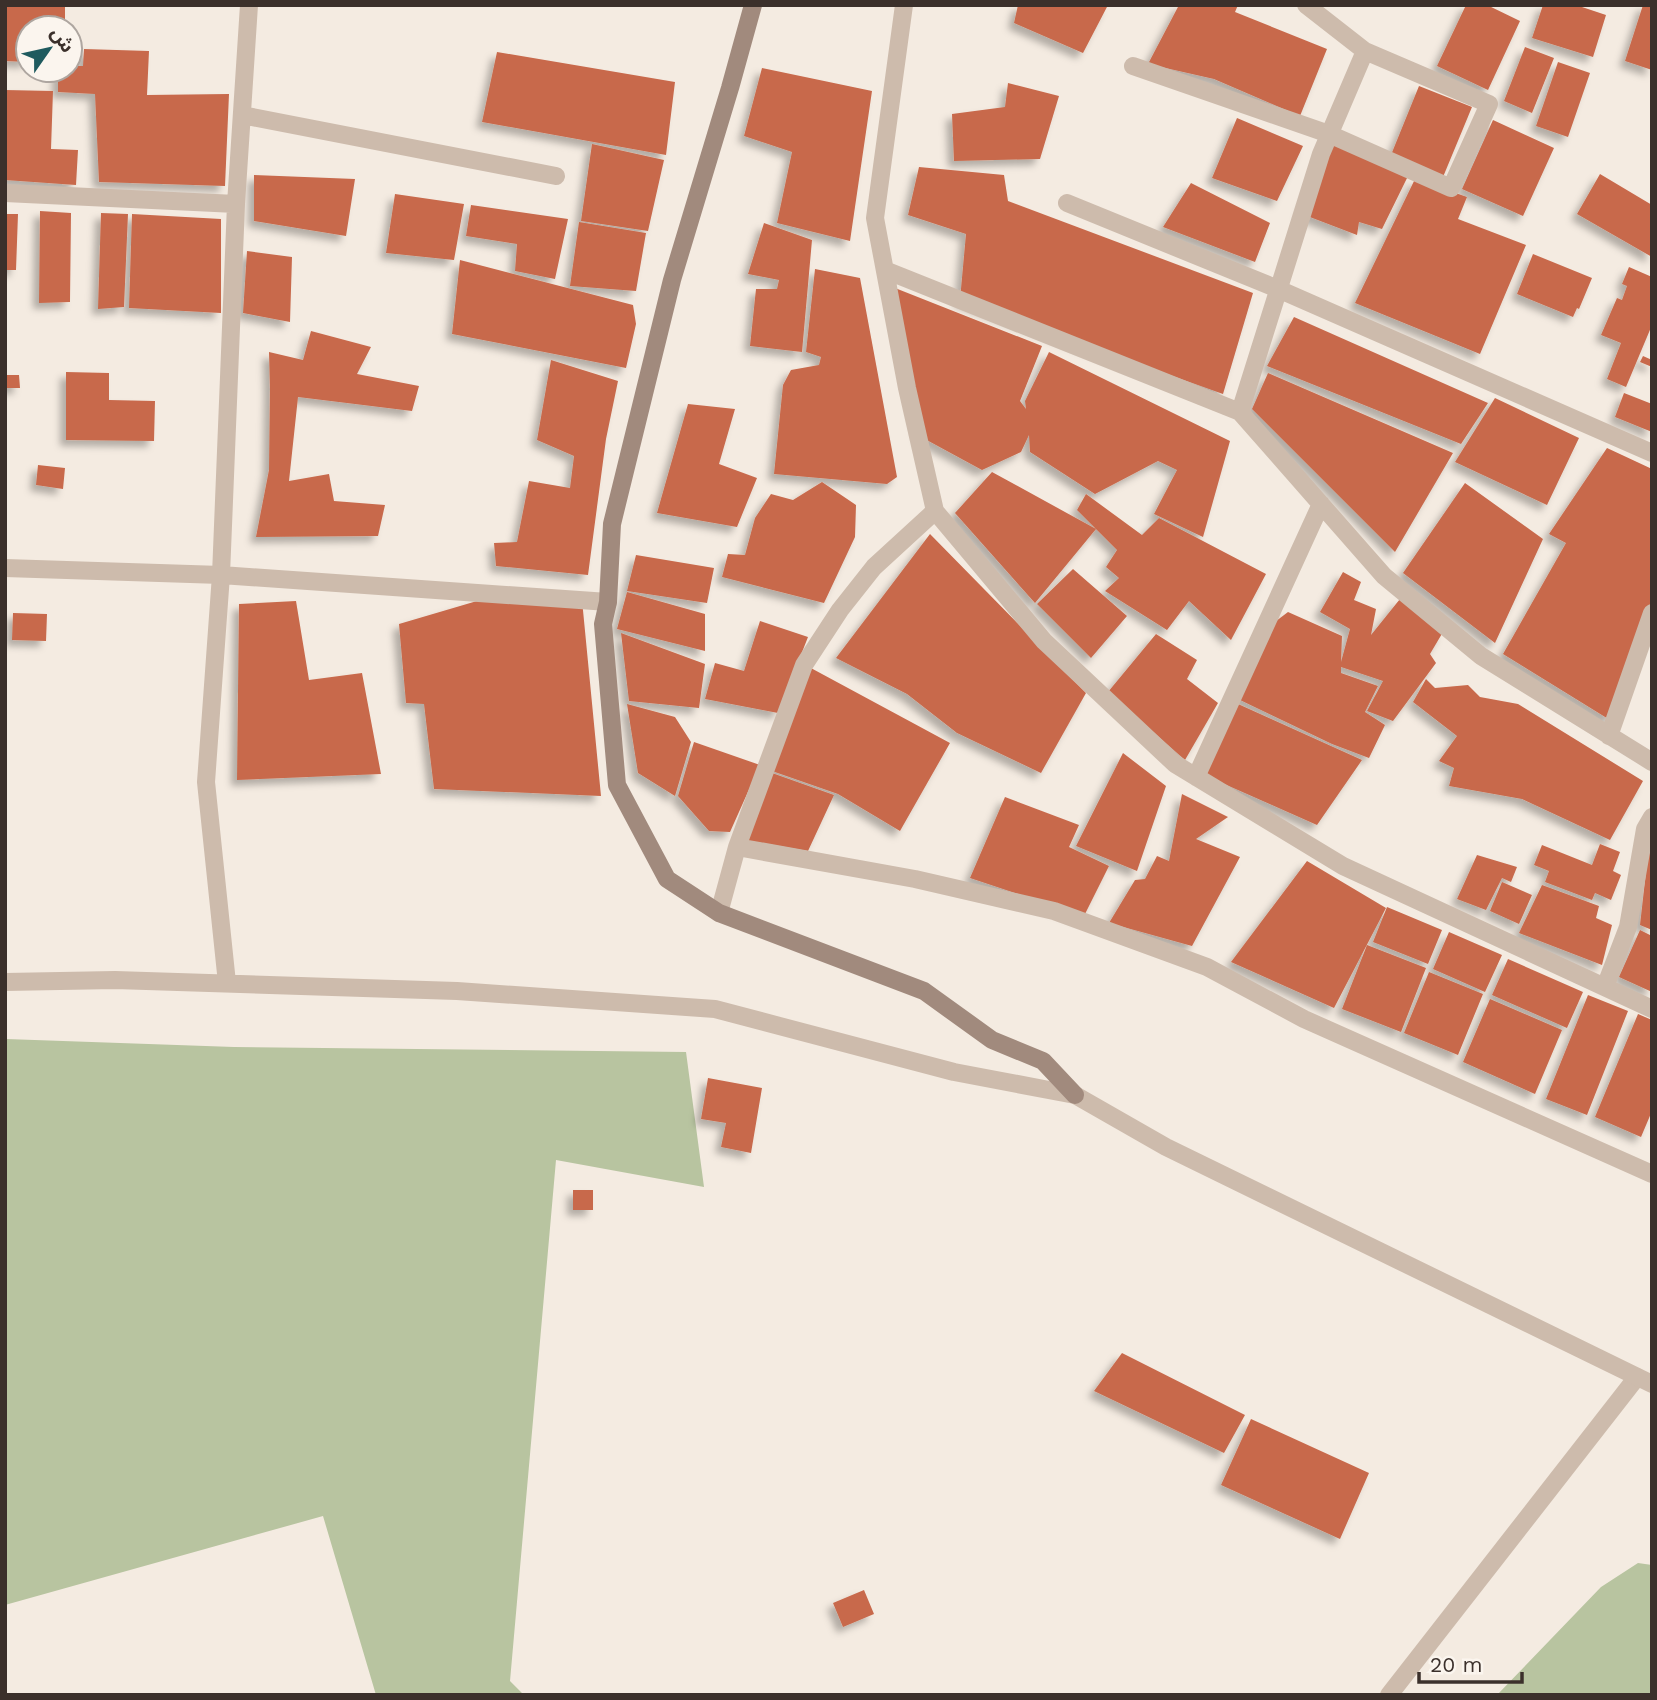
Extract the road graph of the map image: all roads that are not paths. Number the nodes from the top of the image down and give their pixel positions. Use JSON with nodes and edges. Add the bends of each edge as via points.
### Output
{"nodes":[{"id":1,"x":249,"y":5,"type":"edge"},
{"id":2,"x":753,"y":5,"type":"edge"},
{"id":3,"x":904,"y":5,"type":"edge"},
{"id":4,"x":1306,"y":5,"type":"edge"},
{"id":5,"x":1365,"y":51,"type":"junction"},
{"id":6,"x":1133,"y":66,"type":"dead end"},
{"id":7,"x":242,"y":115,"type":"junction"},
{"id":8,"x":1329,"y":134,"type":"junction"},
{"id":9,"x":556,"y":176,"type":"dead end"},
{"id":10,"x":5,"y":193,"type":"edge"},
{"id":11,"x":1067,"y":202,"type":"dead end"},
{"id":12,"x":236,"y":204,"type":"junction"},
{"id":13,"x":885,"y":270,"type":"junction"},
{"id":14,"x":1279,"y":289,"type":"junction"},
{"id":15,"x":1240,"y":412,"type":"junction"},
{"id":16,"x":1652,"y":453,"type":"edge"},
{"id":17,"x":1321,"y":504,"type":"junction"},
{"id":18,"x":935,"y":511,"type":"junction"},
{"id":19,"x":5,"y":568,"type":"edge"},
{"id":20,"x":220,"y":575,"type":"junction"},
{"id":21,"x":608,"y":602,"type":"junction"},
{"id":22,"x":1652,"y":613,"type":"edge"},
{"id":23,"x":1609,"y":736,"type":"junction"},
{"id":24,"x":1652,"y":762,"type":"edge"},
{"id":25,"x":1196,"y":776,"type":"junction"},
{"id":26,"x":1652,"y":817,"type":"edge"},
{"id":27,"x":737,"y":847,"type":"junction"},
{"id":28,"x":719,"y":913,"type":"junction"},
{"id":29,"x":5,"y":982,"type":"edge"},
{"id":30,"x":227,"y":983,"type":"junction"},
{"id":31,"x":1605,"y":987,"type":"junction"},
{"id":32,"x":1652,"y":1009,"type":"edge"},
{"id":33,"x":1075,"y":1095,"type":"junction"},
{"id":34,"x":1652,"y":1174,"type":"edge"},
{"id":35,"x":1644,"y":1381,"type":"edge"},
{"id":36,"x":1390,"y":1695,"type":"edge"}],
"edges":[{"from":1,"to":7,"type":"street"},
{"from":2,"to":21,"type":"street","via":[[672,280],[612,524]]},
{"from":3,"to":13,"type":"street","via":[[875,218]]},
{"from":4,"to":5,"type":"street"},
{"from":5,"to":8,"type":"street"},
{"from":5,"to":8,"type":"street","via":[[1489,104],[1451,188]]},
{"from":6,"to":8,"type":"street"},
{"from":7,"to":9,"type":"street"},
{"from":7,"to":12,"type":"street"},
{"from":8,"to":14,"type":"street"},
{"from":10,"to":12,"type":"street"},
{"from":11,"to":14,"type":"street"},
{"from":12,"to":20,"type":"street"},
{"from":13,"to":15,"type":"street"},
{"from":13,"to":18,"type":"street"},
{"from":14,"to":15,"type":"street"},
{"from":14,"to":16,"type":"street"},
{"from":15,"to":17,"type":"street"},
{"from":17,"to":23,"type":"street","via":[[1384,576],[1481,656]]},
{"from":17,"to":25,"type":"street"},
{"from":18,"to":25,"type":"street","via":[[1044,641],[1175,764]]},
{"from":18,"to":27,"type":"street","via":[[874,567],[804,665]]},
{"from":19,"to":20,"type":"street"},
{"from":20,"to":21,"type":"street"},
{"from":20,"to":30,"type":"street","via":[[206,782]]},
{"from":21,"to":28,"type":"street","via":[[603,624],[617,785],[667,879]]},
{"from":22,"to":23,"type":"street"},
{"from":23,"to":24,"type":"street"},
{"from":25,"to":31,"type":"street","via":[[1343,866]]},
{"from":26,"to":31,"type":"street","via":[[1645,829],[1628,927]]},
{"from":27,"to":28,"type":"street"},
{"from":27,"to":34,"type":"street","via":[[1055,911],[1207,967],[1304,1019]]},
{"from":28,"to":33,"type":"street","via":[[923,991],[992,1040],[1043,1062]]},
{"from":29,"to":30,"type":"street"},
{"from":30,"to":33,"type":"street","via":[[457,991],[715,1009],[954,1072]]},
{"from":31,"to":32,"type":"street"},
{"from":33,"to":35,"type":"street","via":[[1166,1147]]},
{"from":35,"to":36,"type":"street"}]}
